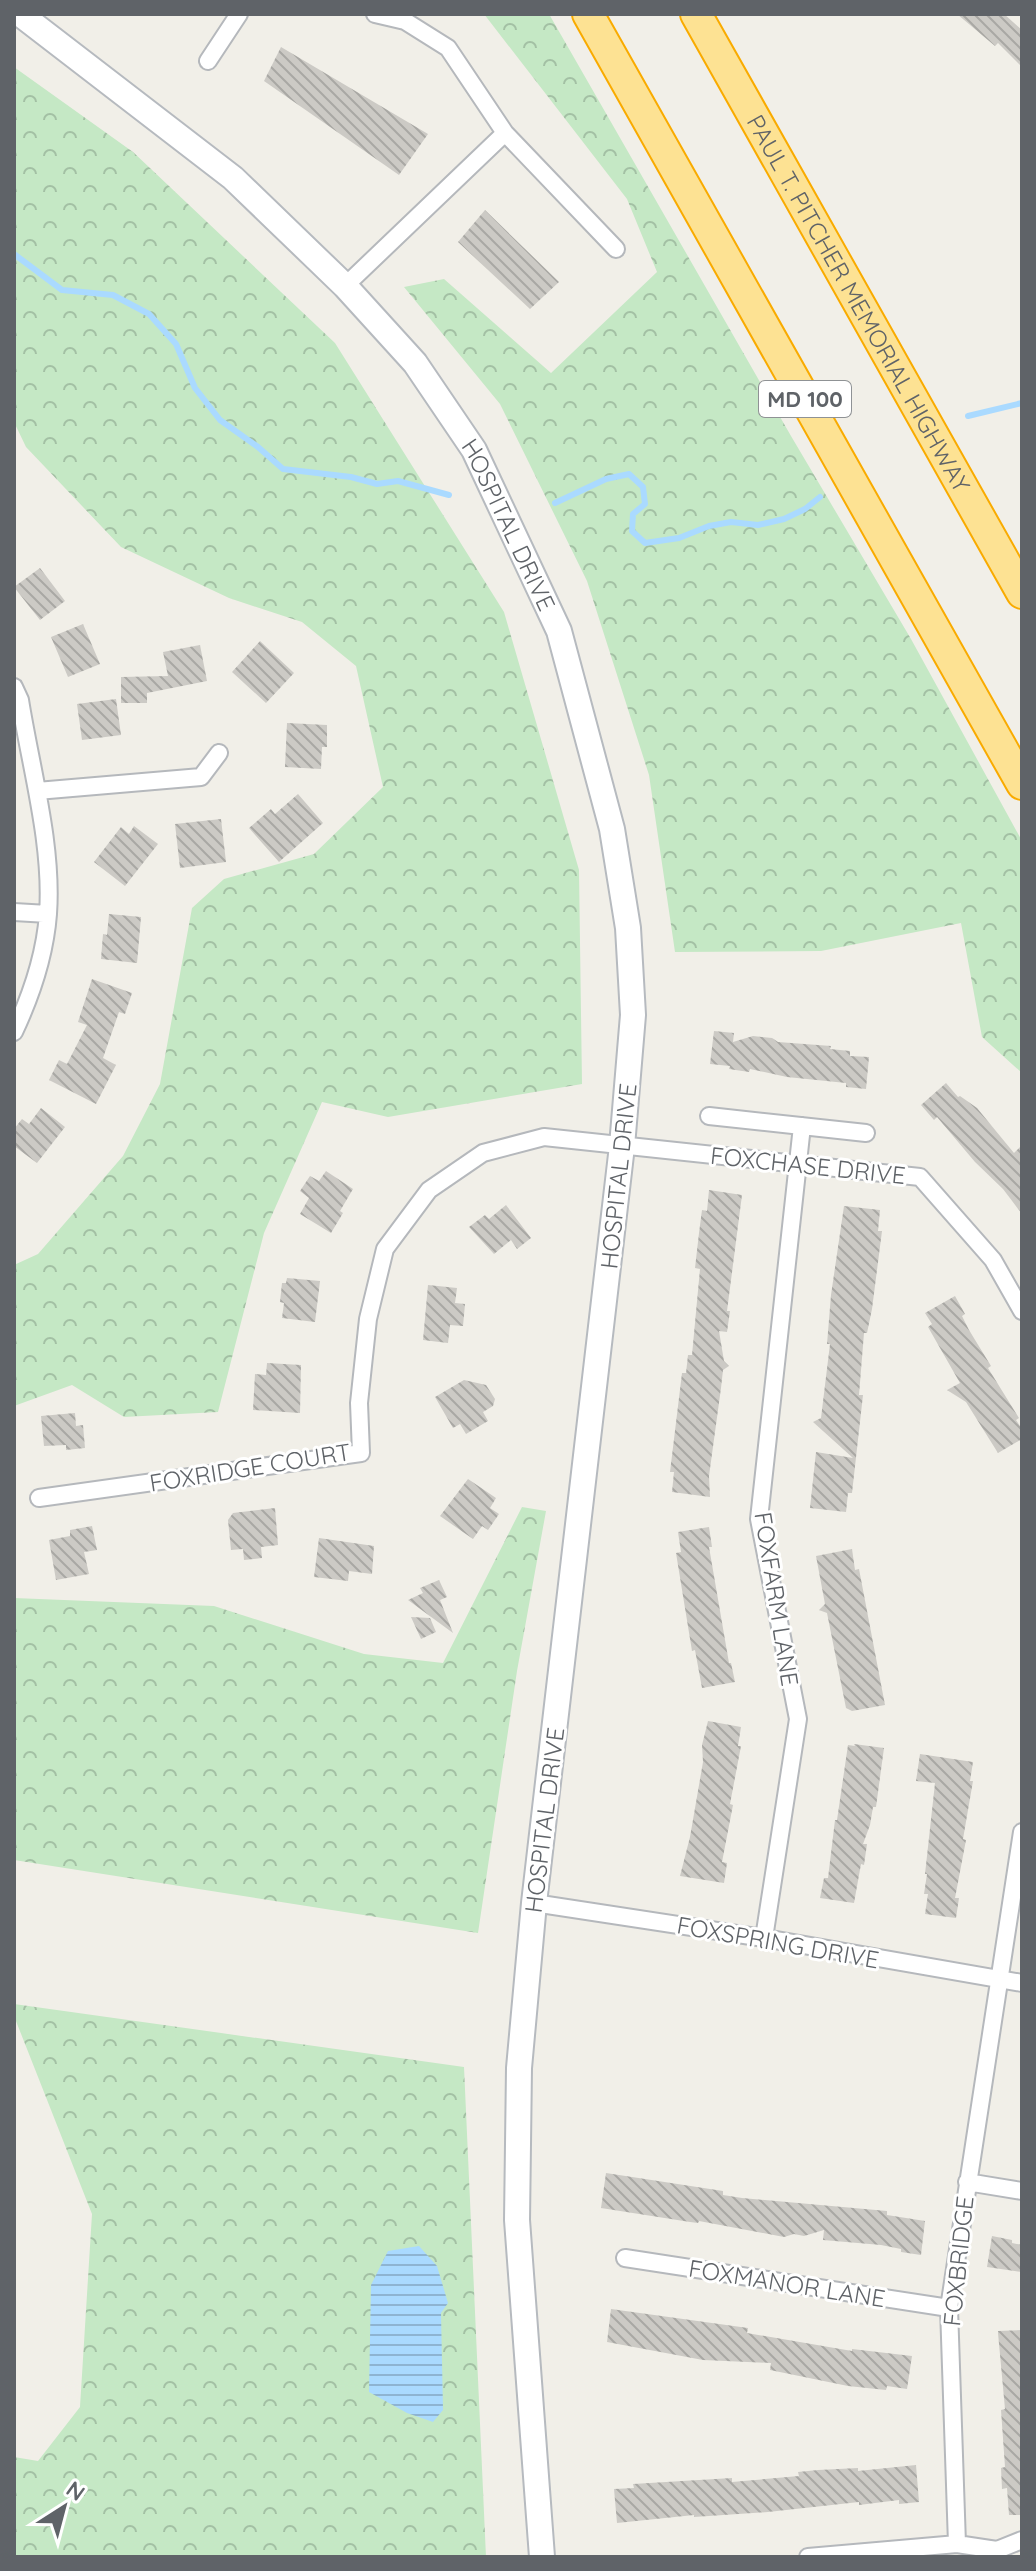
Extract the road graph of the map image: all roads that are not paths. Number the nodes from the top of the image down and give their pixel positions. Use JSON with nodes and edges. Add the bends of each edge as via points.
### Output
{"nodes":[{"id":1,"x":20,"y":14,"type":"edge"},
{"id":2,"x":239,"y":14,"type":"edge"},
{"id":3,"x":375,"y":14,"type":"edge"},
{"id":4,"x":588,"y":14,"type":"edge"},
{"id":5,"x":696,"y":14,"type":"edge"},
{"id":6,"x":208,"y":61,"type":"dead end"},
{"id":7,"x":505,"y":133,"type":"junction"},
{"id":8,"x":616,"y":249,"type":"dead end"},
{"id":9,"x":345,"y":286,"type":"junction"},
{"id":10,"x":1022,"y":593,"type":"edge"},
{"id":11,"x":14,"y":687,"type":"edge"},
{"id":12,"x":219,"y":753,"type":"dead end"},
{"id":13,"x":1022,"y":784,"type":"edge"},
{"id":14,"x":37,"y":791,"type":"junction"},
{"id":15,"x":14,"y":912,"type":"edge"},
{"id":16,"x":48,"y":914,"type":"junction"},
{"id":17,"x":14,"y":1032,"type":"edge"},
{"id":18,"x":709,"y":1116,"type":"dead end"},
{"id":19,"x":802,"y":1126,"type":"junction"},
{"id":20,"x":866,"y":1133,"type":"dead end"},
{"id":21,"x":622,"y":1146,"type":"junction"},
{"id":22,"x":799,"y":1162,"type":"junction"},
{"id":23,"x":1022,"y":1311,"type":"edge"},
{"id":24,"x":39,"y":1498,"type":"dead end"},
{"id":25,"x":1022,"y":1832,"type":"edge"},
{"id":26,"x":534,"y":1903,"type":"junction"},
{"id":27,"x":764,"y":1938,"type":"junction"},
{"id":28,"x":999,"y":1980,"type":"junction"},
{"id":29,"x":1022,"y":1983,"type":"edge"},
{"id":30,"x":967,"y":2182,"type":"junction"},
{"id":31,"x":1022,"y":2191,"type":"edge"},
{"id":32,"x":625,"y":2258,"type":"dead end"},
{"id":33,"x":949,"y":2308,"type":"junction"},
{"id":34,"x":1022,"y":2540,"type":"edge"},
{"id":35,"x":957,"y":2544,"type":"junction"},
{"id":36,"x":542,"y":2557,"type":"edge"},
{"id":37,"x":808,"y":2557,"type":"edge"}],
"edges":[{"from":1,"to":9,"type":"street","name":"HOSPITAL DRIVE","via":[[233,178]]},
{"from":2,"to":6,"type":"street"},
{"from":3,"to":7,"type":"street","via":[[405,21],[448,48]]},
{"from":4,"to":13,"type":"highway","number":"MD 100"},
{"from":5,"to":10,"type":"highway","name":"PAUL T. PITCHER MEMORIAL HIGHWAY"},
{"from":7,"to":8,"type":"street"},
{"from":7,"to":9,"type":"street"},
{"from":9,"to":21,"type":"street","name":"HOSPITAL DRIVE","via":[[415,363],[474,450],[559,631],[612,829],[628,928],[633,1015]]},
{"from":11,"to":14,"type":"street"},
{"from":12,"to":14,"type":"street","via":[[201,777]]},
{"from":14,"to":16,"type":"street"},
{"from":15,"to":16,"type":"street"},
{"from":16,"to":17,"type":"street","via":[[38,965]]},
{"from":18,"to":19,"type":"street"},
{"from":19,"to":20,"type":"street"},
{"from":19,"to":22,"type":"street","name":"FOXFARM LANE"},
{"from":21,"to":22,"type":"street","name":"FOXCHASE DRIVE"},
{"from":21,"to":24,"type":"street","name":"FOXRIDGE COURT","via":[[544,1137],[483,1153],[429,1190],[385,1249],[368,1319],[359,1403],[361,1453]]},
{"from":21,"to":26,"type":"street","name":"HOSPITAL DRIVE"},
{"from":22,"to":23,"type":"street","name":"FOXCHASE DRIVE","via":[[920,1177],[993,1260]]},
{"from":22,"to":27,"type":"street","name":"FOXFARM LANE","via":[[759,1519],[798,1719]]},
{"from":25,"to":28,"type":"street","name":"FOXBRIDGE"},
{"from":26,"to":27,"type":"street","name":"FOXSPRING DRIVE"},
{"from":26,"to":36,"type":"street","name":"HOSPITAL DRIVE","via":[[519,2068],[517,2220]]},
{"from":27,"to":28,"type":"street","name":"FOXSPRING DRIVE"},
{"from":28,"to":29,"type":"street","name":"FOXSPRING DRIVE"},
{"from":28,"to":30,"type":"street","name":"FOXBRIDGE"},
{"from":30,"to":31,"type":"street"},
{"from":30,"to":33,"type":"street","name":"FOXBRIDGE"},
{"from":32,"to":33,"type":"street","name":"FOXMANOR LANE"},
{"from":33,"to":35,"type":"street","name":"FOXBRIDGE"},
{"from":34,"to":35,"type":"street","via":[[997,2550]]},
{"from":35,"to":37,"type":"street"}]}
